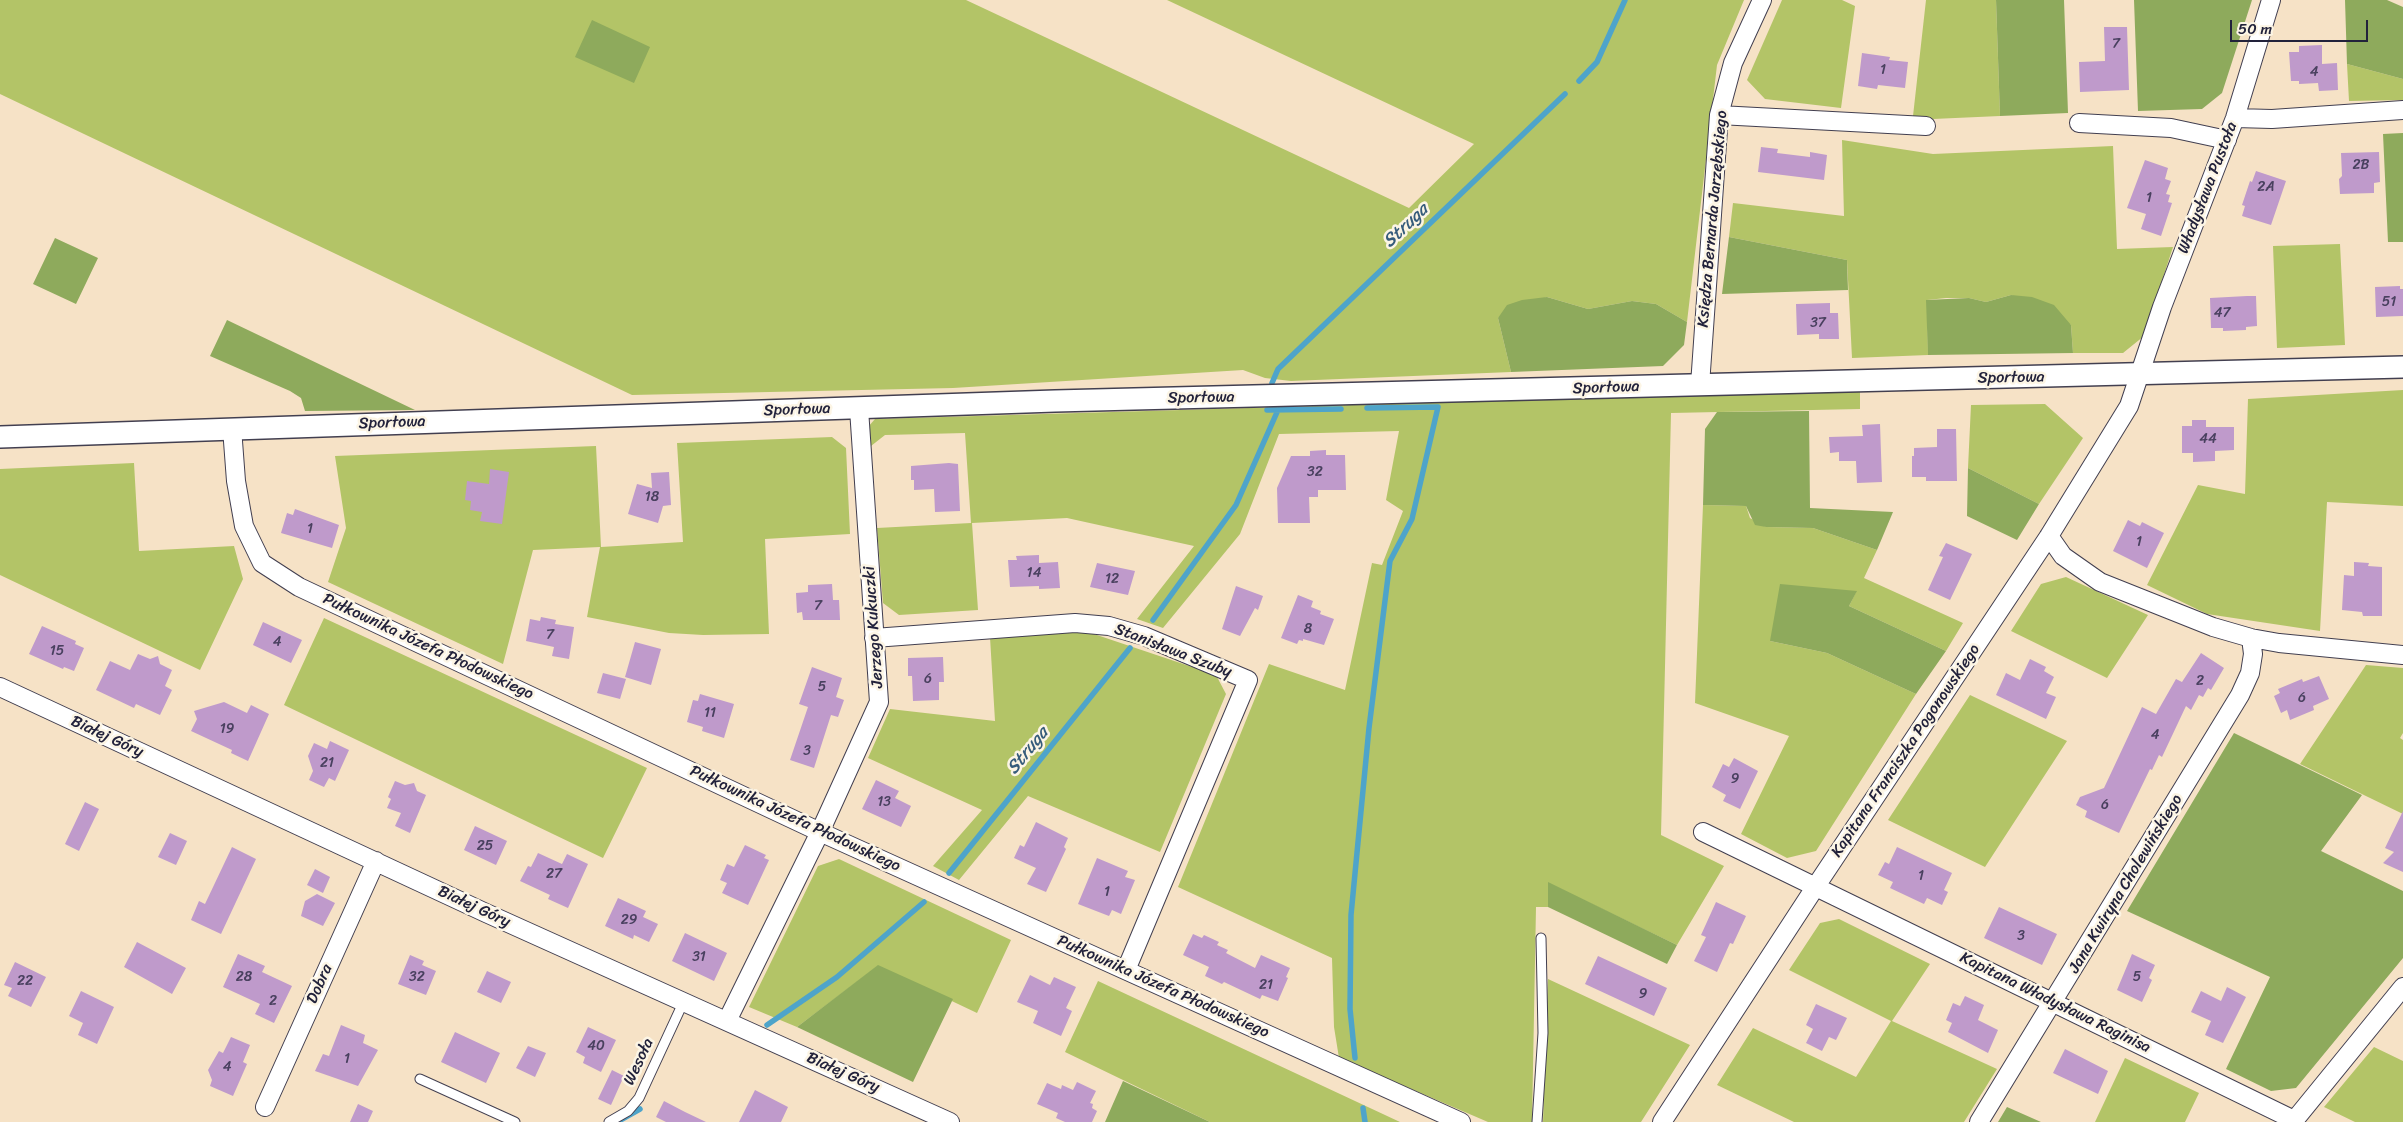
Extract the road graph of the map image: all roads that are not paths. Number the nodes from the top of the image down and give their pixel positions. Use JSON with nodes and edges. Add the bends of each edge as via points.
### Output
{"nodes":[{"id":1,"x":1762,"y":0,"type":"edge"},
{"id":2,"x":2271,"y":0,"type":"edge"},
{"id":3,"x":2403,"y":110,"type":"edge"},
{"id":4,"x":1720,"y":115,"type":"junction"},
{"id":5,"x":2235,"y":118,"type":"junction"},
{"id":6,"x":2079,"y":123,"type":"dead end"},
{"id":7,"x":1926,"y":126,"type":"dead end"},
{"id":8,"x":2227,"y":140,"type":"junction"},
{"id":9,"x":2403,"y":367,"type":"edge"},
{"id":10,"x":2140,"y":375,"type":"junction"},
{"id":11,"x":1700,"y":385,"type":"junction"},
{"id":12,"x":859,"y":408,"type":"junction"},
{"id":13,"x":232,"y":428,"type":"junction"},
{"id":14,"x":0,"y":437,"type":"edge"},
{"id":15,"x":2049,"y":536,"type":"junction"},
{"id":16,"x":874,"y":638,"type":"junction"},
{"id":17,"x":2251,"y":638,"type":"junction"},
{"id":18,"x":2403,"y":655,"type":"edge"},
{"id":19,"x":0,"y":687,"type":"edge"},
{"id":20,"x":820,"y":832,"type":"junction"},
{"id":21,"x":1703,"y":832,"type":"dead end"},
{"id":22,"x":376,"y":862,"type":"junction"},
{"id":23,"x":1816,"y":886,"type":"junction"},
{"id":24,"x":1541,"y":938,"type":"dead end"},
{"id":25,"x":1126,"y":970,"type":"junction"},
{"id":26,"x":2403,"y":987,"type":"edge"},
{"id":27,"x":2054,"y":1002,"type":"junction"},
{"id":28,"x":684,"y":1003,"type":"junction"},
{"id":29,"x":727,"y":1021,"type":"junction"},
{"id":30,"x":420,"y":1079,"type":"dead end"},
{"id":31,"x":265,"y":1107,"type":"dead end"},
{"id":32,"x":2294,"y":1121,"type":"edge"},
{"id":33,"x":515,"y":1122,"type":"edge"},
{"id":34,"x":609,"y":1122,"type":"edge"},
{"id":35,"x":950,"y":1122,"type":"edge"},
{"id":36,"x":1461,"y":1122,"type":"edge"},
{"id":37,"x":1537,"y":1122,"type":"edge"},
{"id":38,"x":1662,"y":1122,"type":"edge"},
{"id":39,"x":1979,"y":1122,"type":"edge"}],
"edges":[{"from":1,"to":4,"type":"street","name":"Księdza Bernarda Jarzębskiego","via":[[1733,63]]},
{"from":2,"to":5,"type":"street","name":"Władysława Pustoła"},
{"from":3,"to":5,"type":"street","via":[[2272,119]]},
{"from":4,"to":7,"type":"street"},
{"from":4,"to":11,"type":"street","name":"Księdza Bernarda Jarzębskiego"},
{"from":5,"to":8,"type":"street","name":"Władysława Pustoła"},
{"from":6,"to":8,"type":"street","via":[[2171,128]]},
{"from":8,"to":10,"type":"street","name":"Władysława Pustoła","via":[[2162,307]]},
{"from":9,"to":10,"type":"street","name":"Sportowa"},
{"from":10,"to":11,"type":"street","name":"Sportowa"},
{"from":10,"to":15,"type":"street","name":"Kapitana Franciszka Pogonowskiego","via":[[2129,406]]},
{"from":11,"to":12,"type":"street","name":"Sportowa"},
{"from":12,"to":13,"type":"street","name":"Sportowa"},
{"from":12,"to":16,"type":"street","name":"Jerzego Kukuczki"},
{"from":13,"to":14,"type":"street","name":"Sportowa"},
{"from":13,"to":20,"type":"street","name":"Pułkownika Józefa Płodowskiego","via":[[244,526],[262,563],[299,587]]},
{"from":15,"to":17,"type":"street","via":[[2063,556],[2100,582],[2213,627]]},
{"from":15,"to":23,"type":"street","name":"Kapitana Franciszka Pogonowskiego"},
{"from":16,"to":20,"type":"street","name":"Jerzego Kukuczki","via":[[879,702]]},
{"from":16,"to":25,"type":"street","name":"Stanisława Szuby","via":[[1075,623],[1109,626],[1144,636],[1248,680]]},
{"from":17,"to":18,"type":"street"},
{"from":17,"to":27,"type":"street","name":"Jana Kwiryna Cholewińskiego","via":[[2250,673],[2240,695]]},
{"from":19,"to":22,"type":"street","name":"Białej Góry"},
{"from":20,"to":25,"type":"street","name":"Pułkownika Józefa Płodowskiego"},
{"from":20,"to":29,"type":"street","name":"Jerzego Kukuczki"},
{"from":21,"to":23,"type":"street","name":"Kapitana Władysława Raginisa"},
{"from":22,"to":28,"type":"street","name":"Białej Góry"},
{"from":22,"to":31,"type":"street","name":"Dobra"},
{"from":23,"to":27,"type":"street","name":"Kapitana Władysława Raginisa"},
{"from":23,"to":38,"type":"street","name":"Kapitana Franciszka Pogonowskiego"},
{"from":24,"to":37,"type":"lane","via":[[1543,1033]]},
{"from":25,"to":36,"type":"street","name":"Pułkownika Józefa Płodowskiego"},
{"from":26,"to":32,"type":"street"},
{"from":27,"to":32,"type":"street","name":"Kapitana Władysława Raginisa"},
{"from":27,"to":39,"type":"street","name":"Jana Kwiryna Cholewińskiego"},
{"from":28,"to":29,"type":"street","name":"Białej Góry"},
{"from":28,"to":34,"type":"lane","name":"Wesoła","via":[[639,1098],[628,1111]]},
{"from":29,"to":35,"type":"street","name":"Białej Góry"},
{"from":30,"to":33,"type":"lane"}]}
